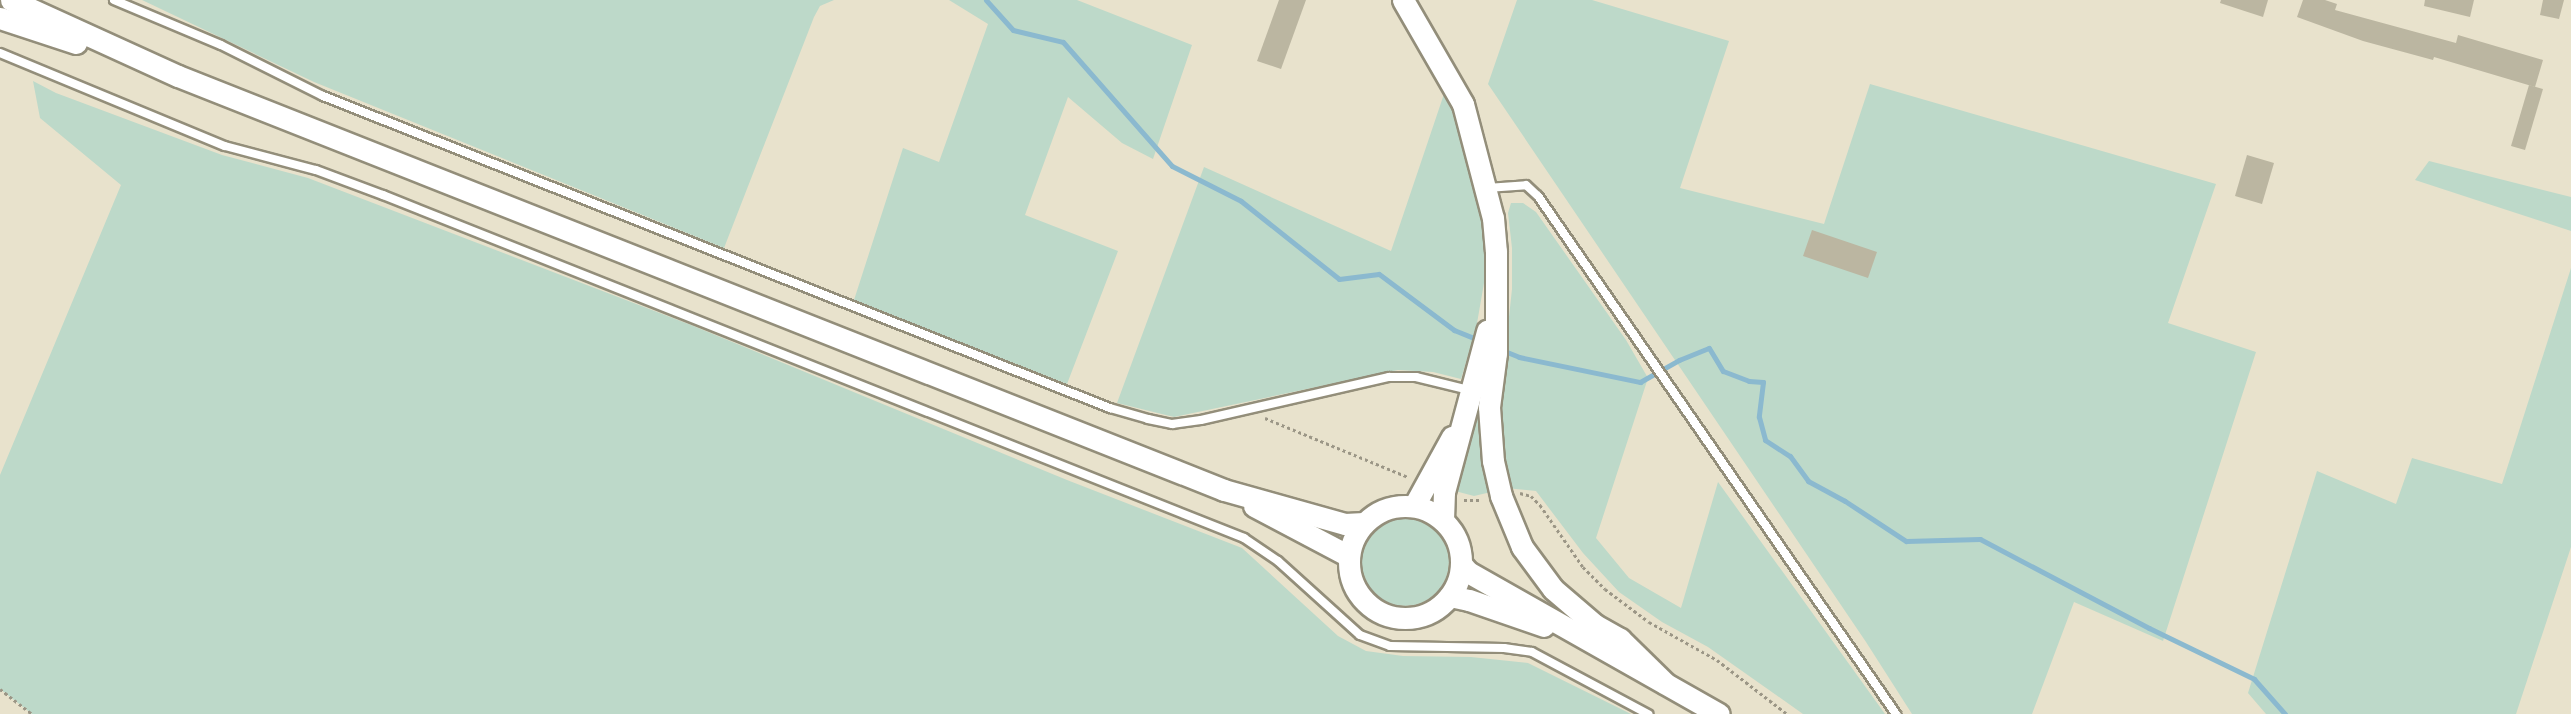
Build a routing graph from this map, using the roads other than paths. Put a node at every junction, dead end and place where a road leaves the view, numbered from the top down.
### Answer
1 (11, 0) edge
2 (114, 0) edge
3 (1403, 0) edge
4 (0, 18) edge
5 (0, 53) edge
6 (178, 76) junction
7 (1486, 188) junction
8 (1490, 345) junction
9 (1471, 391) junction
10 (1462, 421) junction
11 (1224, 490) junction
12 (1414, 506) junction
13 (1443, 520) junction
14 (1364, 523) junction
15 (1349, 556) junction
16 (1462, 565) junction
17 (1450, 596) junction
18 (1588, 641) junction
19 (1665, 682) junction
20 (1648, 714) edge
21 (1719, 714) edge
22 (1896, 714) edge

1 - 6 main road
2 - 9 lane
3 - 7 main road
4 - 6 main road
5 - 20 lane
6 - 11 main road
7 - 8 main road
7 - 22 lane
8 - 9 main road
8 - 19 main road
9 - 10 main road
10 - 12 main road
10 - 13 main road
11 - 14 main road
11 - 15 main road
12 - 13 main road
12 - 14 main road
13 - 16 main road
14 - 15 main road
15 - 17 main road
16 - 17 main road
16 - 18 main road
17 - 18 main road
18 - 19 main road
19 - 21 main road

